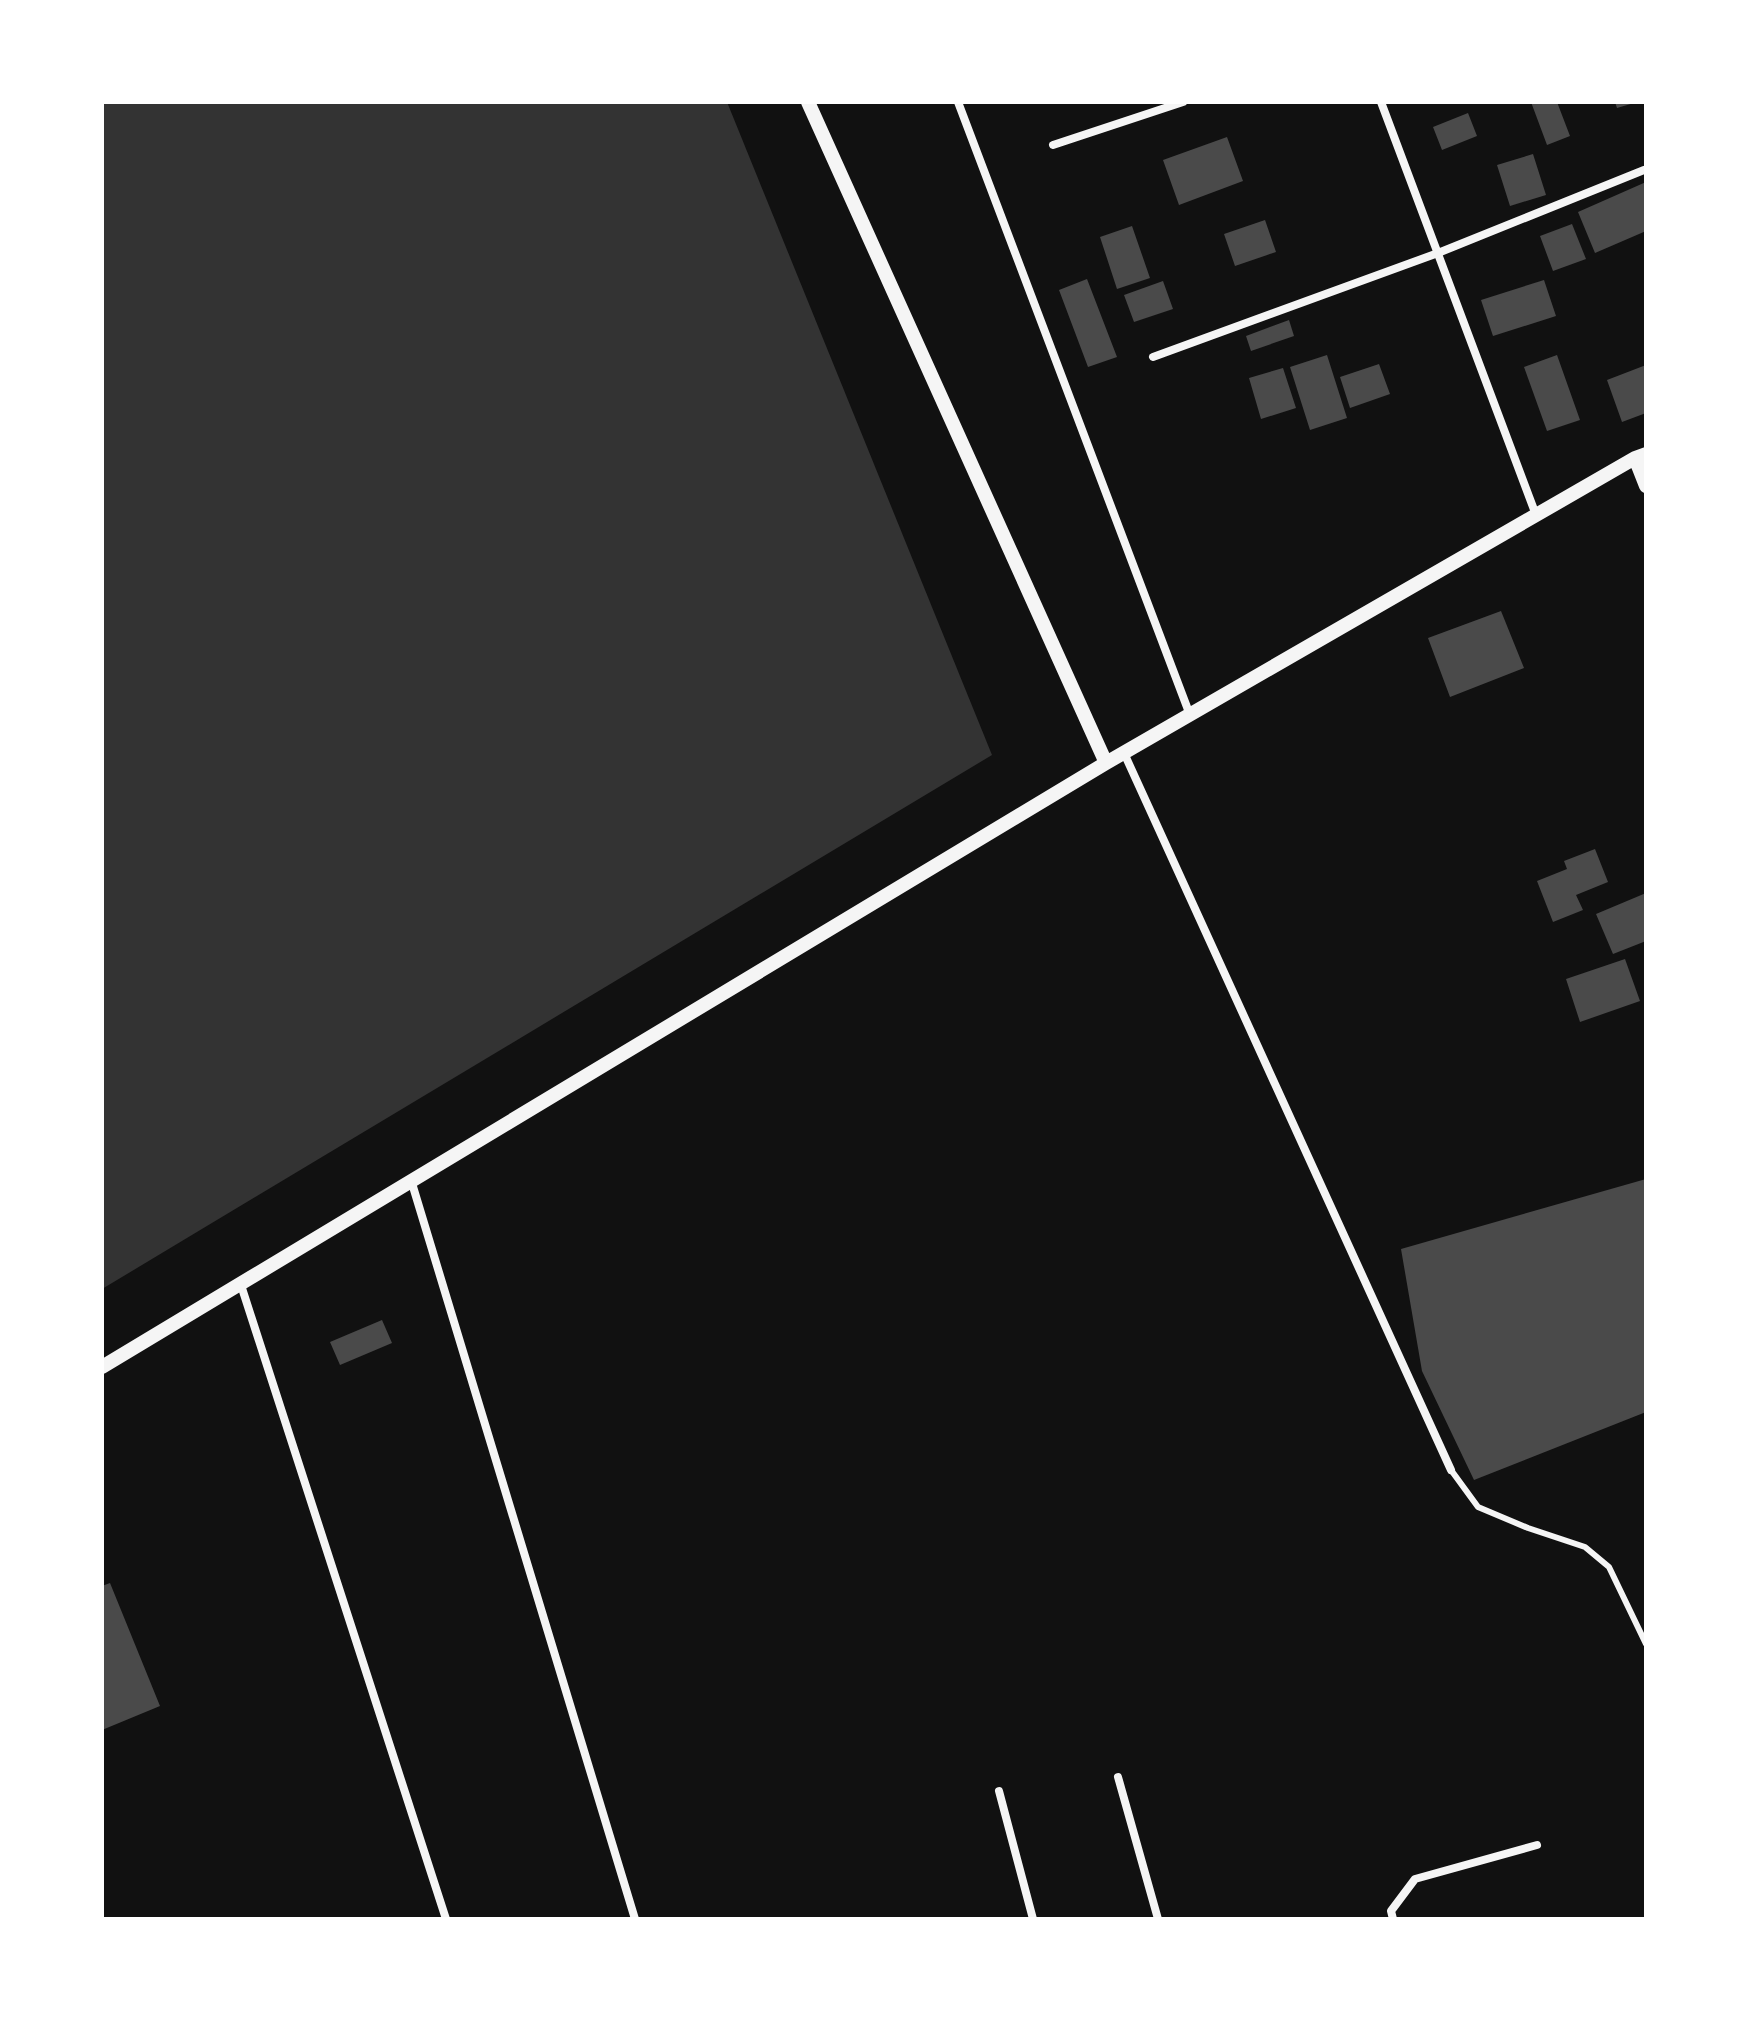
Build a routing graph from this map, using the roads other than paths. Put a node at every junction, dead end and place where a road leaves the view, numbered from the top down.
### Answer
1 (808, 102) edge
2 (958, 102) edge
3 (1183, 102) edge
4 (1381, 102) edge
5 (1053, 145) dead end
6 (1644, 170) dead end
7 (1438, 253) junction
8 (1153, 357) dead end
9 (1640, 456) edge
10 (1646, 486) edge
11 (1536, 515) junction
12 (1190, 715) junction
13 (1124, 753) junction
14 (1106, 763) junction
15 (411, 1179) junction
16 (240, 1282) junction
17 (102, 1367) edge
18 (1451, 1470) joint
19 (1646, 1644) edge
20 (1118, 1777) dead end
21 (999, 1791) dead end
22 (1537, 1845) dead end
23 (446, 1919) edge
24 (635, 1919) edge
25 (1033, 1919) edge
26 (1158, 1919) edge
27 (1393, 1919) edge

1 - 14 street
2 - 12 street
3 - 5 street
4 - 7 street
6 - 7 street
7 - 8 street
7 - 11 street
9 - 10 street
9 - 11 street
11 - 12 street
12 - 13 street
13 - 14 street
13 - 18 street
14 - 15 street
15 - 16 street
15 - 24 street
16 - 17 street
16 - 23 street
18 - 19 lane
20 - 26 street
21 - 25 street
22 - 27 street

